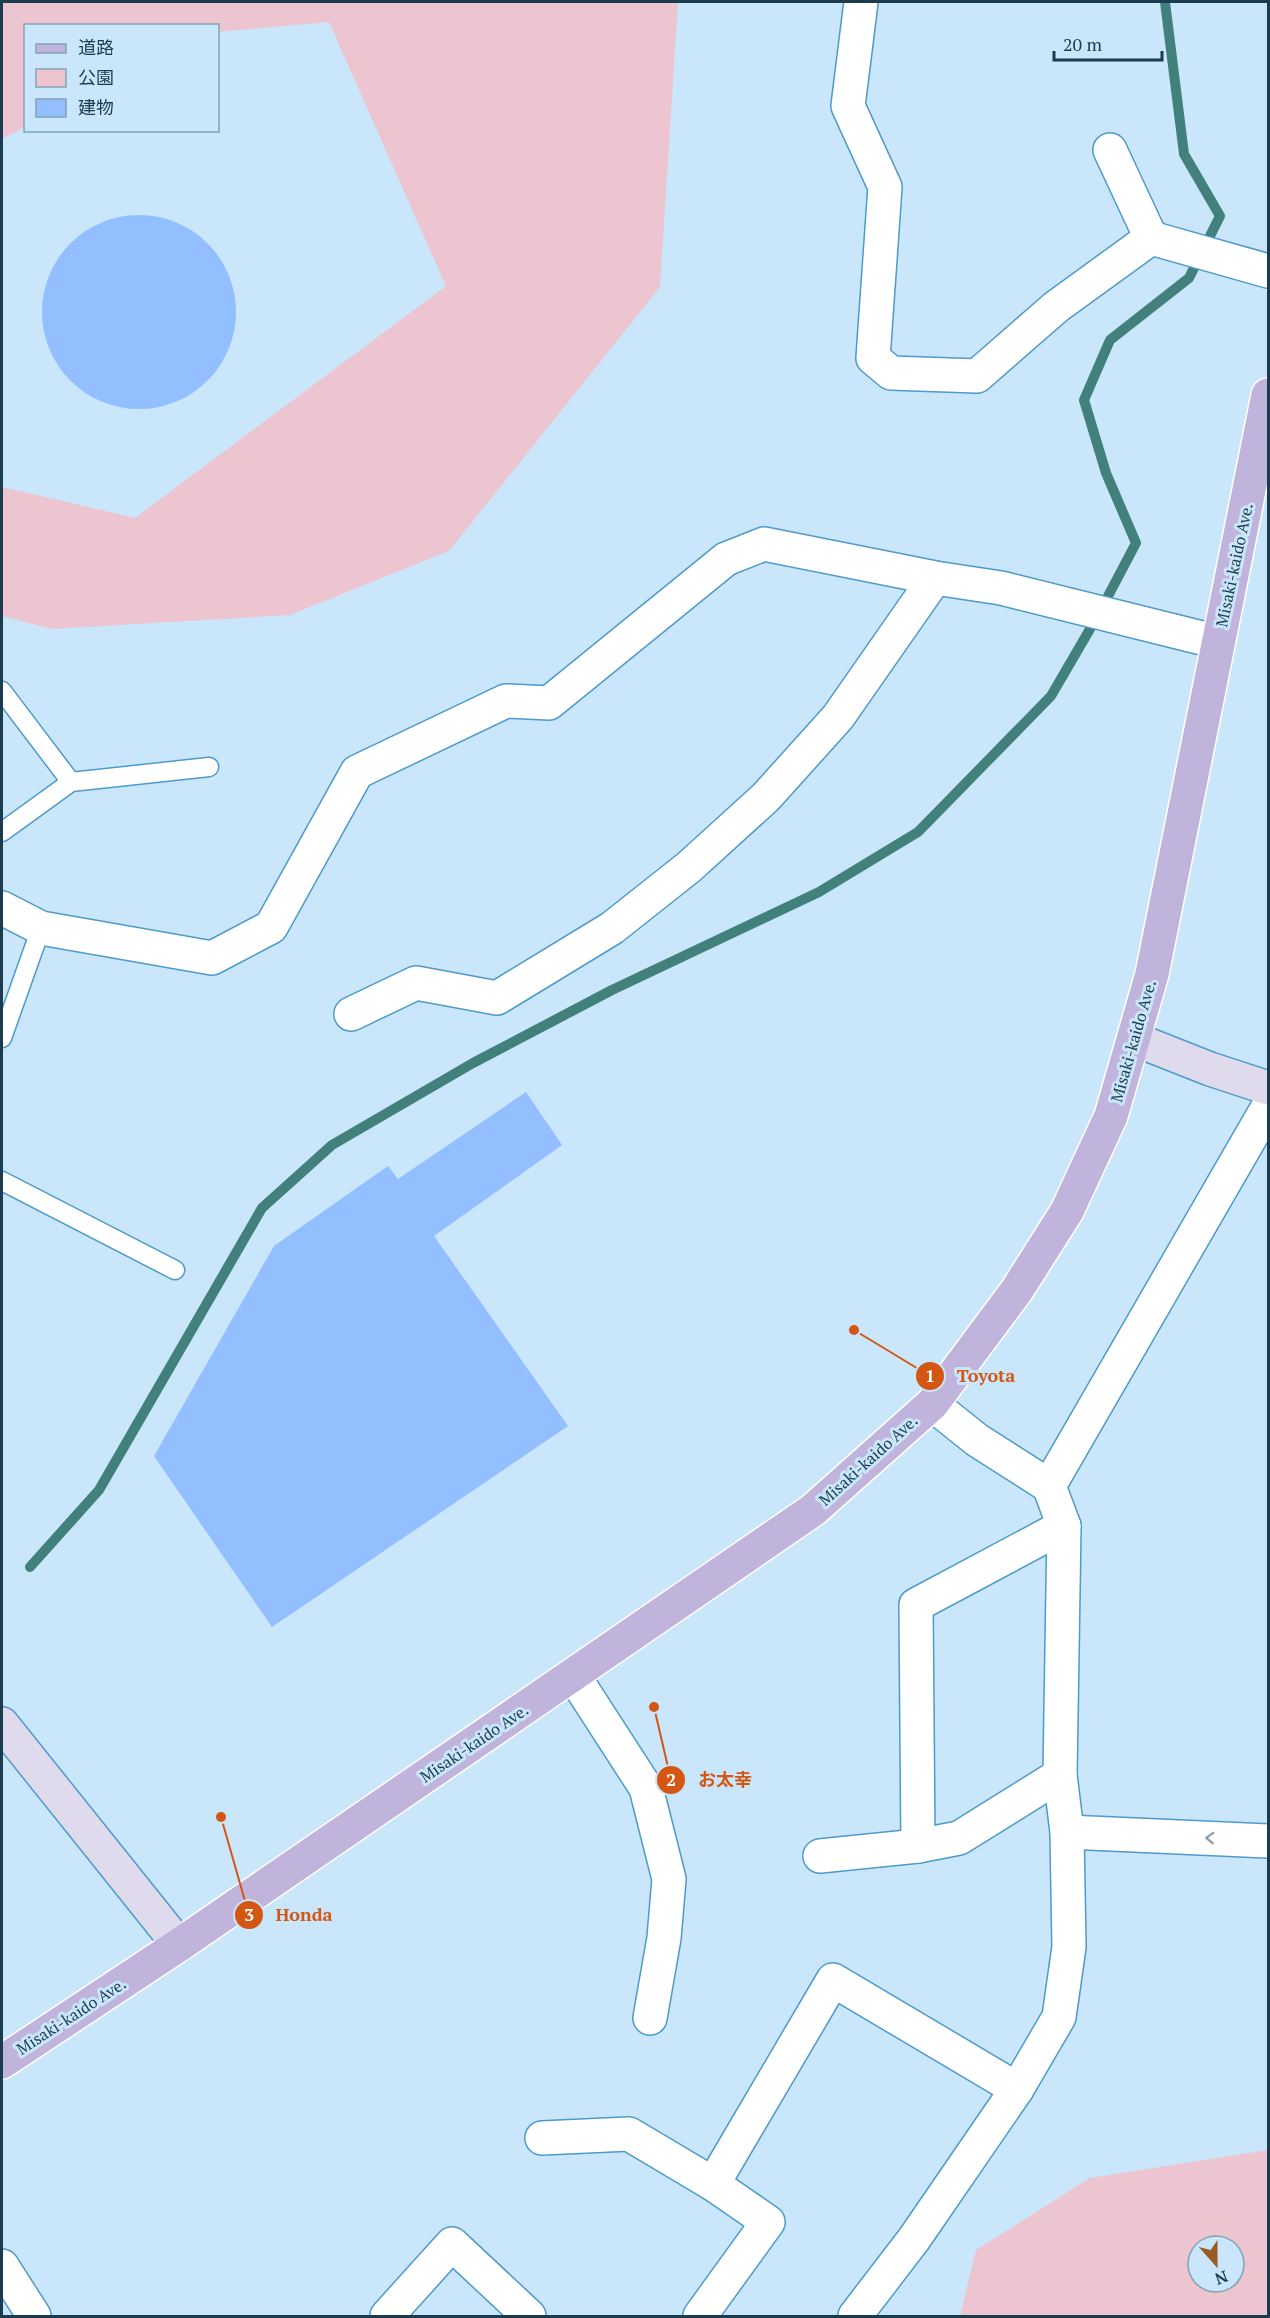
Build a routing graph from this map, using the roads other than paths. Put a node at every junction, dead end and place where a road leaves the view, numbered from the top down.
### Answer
1 (861, 2) edge
2 (1110, 150) dead end
3 (1151, 238) junction
4 (1269, 271) edge
5 (1269, 395) edge
6 (935, 578) junction
7 (1218, 642) junction
8 (2, 691) edge
9 (209, 767) dead end
10 (71, 782) junction
11 (2, 832) edge
12 (2, 908) edge
13 (41, 928) junction
14 (351, 1014) dead end
15 (2, 1038) edge
16 (1134, 1040) junction
17 (1269, 1088) edge
18 (1269, 1107) edge
19 (2, 1181) edge
20 (175, 1270) dead end
21 (932, 1404) junction
22 (1049, 1486) junction
23 (1064, 1526) junction
24 (573, 1675) junction
25 (2, 1724) edge
26 (1060, 1775) junction
27 (1066, 1832) junction
28 (1269, 1840) edge
29 (918, 1846) junction
30 (820, 1856) dead end
31 (180, 1945) junction
32 (650, 2018) dead end
33 (2, 2062) edge
34 (1017, 2089) junction
35 (542, 2138) dead end
36 (713, 2184) junction
37 (2, 2266) edge
38 (34, 2316) edge
39 (387, 2316) edge
40 (529, 2316) edge
41 (700, 2316) edge
42 (855, 2316) edge

1 - 3 street
2 - 3 street
3 - 4 street
5 - 7 main road, Misaki-kaido Ave.
6 - 7 street
6 - 13 street
6 - 14 street
7 - 16 main road, Misaki-kaido Ave.
8 - 10 lane
9 - 10 lane
10 - 11 lane
12 - 13 street
13 - 15 lane
16 - 17 street
16 - 21 main road, Misaki-kaido Ave.
18 - 22 street
19 - 20 lane
21 - 22 street
21 - 24 main road, Misaki-kaido Ave.
22 - 23 street
23 - 26 street
23 - 29 street
24 - 31 main road, Misaki-kaido Ave.
24 - 32 street
25 - 31 street
26 - 27 street
26 - 29 street
28 -> 27 street
27 - 34 street
29 - 30 street
31 - 33 main road, Misaki-kaido Ave.
34 - 36 street
34 - 42 street
35 - 36 street
36 - 41 street
37 - 38 street
39 - 40 street

